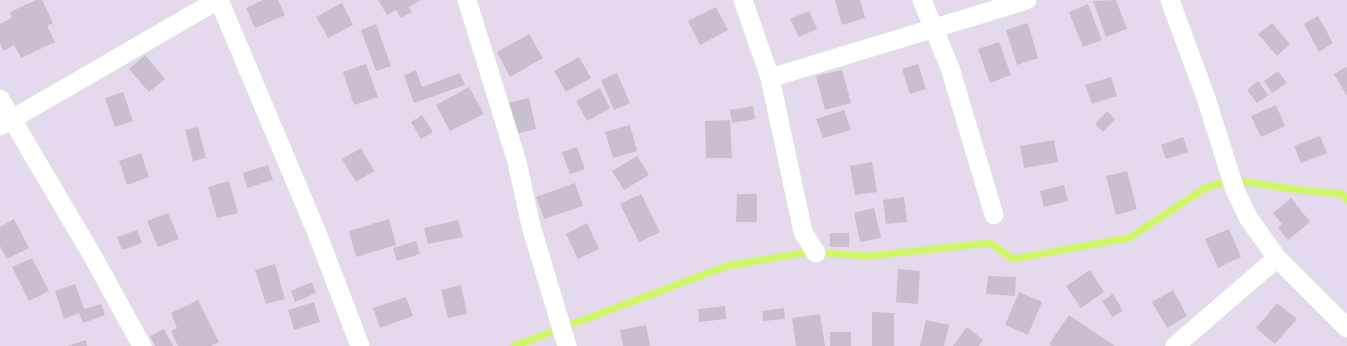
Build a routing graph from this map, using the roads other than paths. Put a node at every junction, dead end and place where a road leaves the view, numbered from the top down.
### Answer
1 (219, 0) edge
2 (467, 0) edge
3 (743, 0) edge
4 (922, 0) edge
5 (1027, 0) edge
6 (1170, 0) edge
7 (934, 29) junction
8 (770, 78) junction
9 (0, 99) edge
10 (6, 122) edge
11 (994, 216) dead end
12 (816, 253) dead end
13 (1277, 258) junction
14 (1347, 328) edge
15 (564, 335) edge
16 (142, 346) edge
17 (360, 346) edge
18 (1175, 346) edge

1 - 10 street
1 - 17 street
2 - 15 street
3 - 8 street
4 - 7 street
5 - 7 street
6 - 13 street
7 - 8 street
7 - 11 street
8 - 12 street
9 - 10 street
10 - 16 street
13 - 14 street
13 - 18 street

